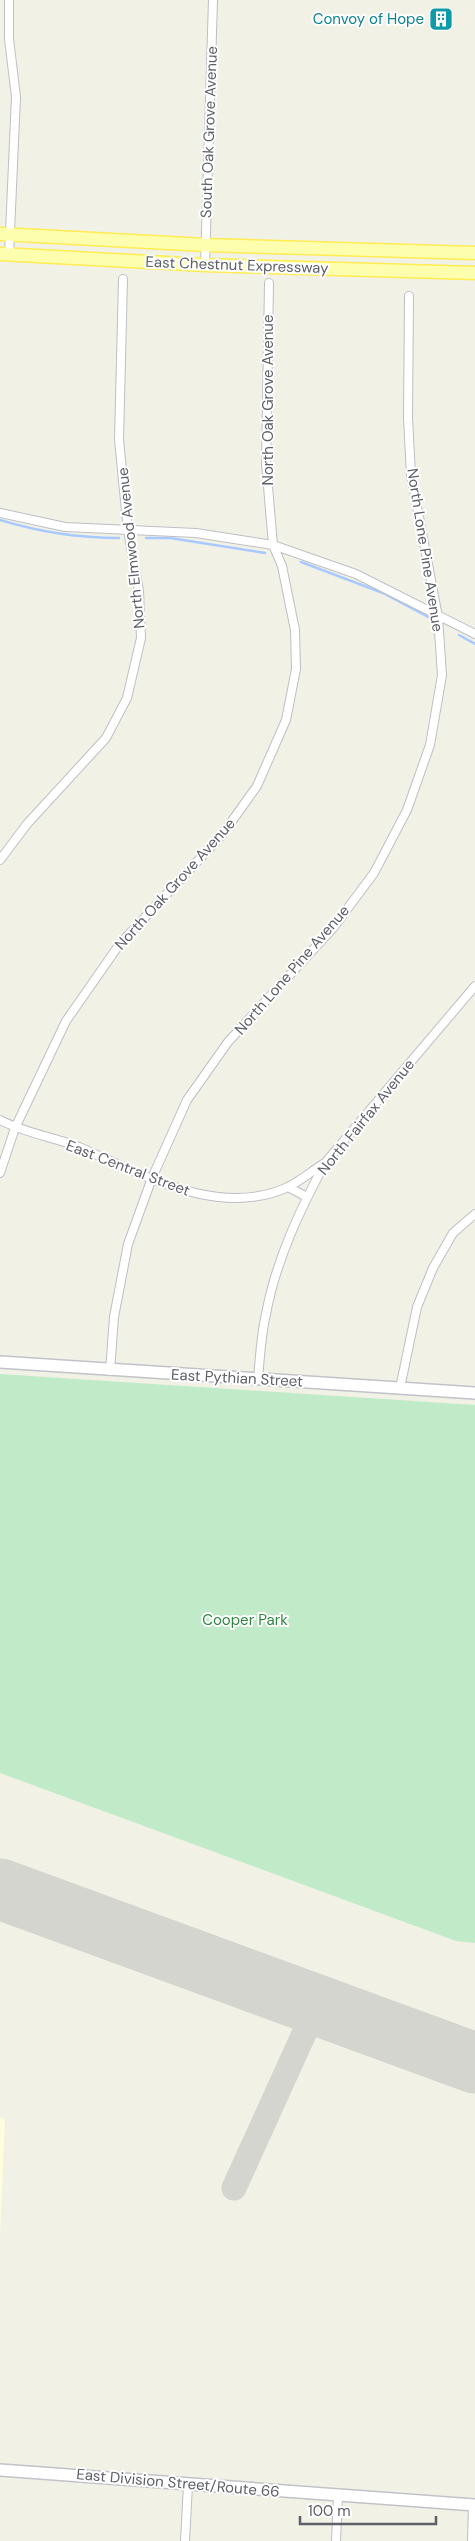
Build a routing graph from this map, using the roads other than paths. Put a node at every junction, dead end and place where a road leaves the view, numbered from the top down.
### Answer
1 (9, 0) edge
2 (213, 0) edge
3 (5, 234) edge
4 (206, 245) junction
5 (475, 253) edge
6 (4, 254) edge
7 (205, 265) junction
8 (475, 273) edge
9 (123, 279) dead end
10 (269, 284) dead end
11 (409, 296) dead end
12 (0, 514) edge
13 (128, 531) junction
14 (273, 545) junction
15 (438, 617) junction
16 (475, 634) edge
17 (0, 860) edge
18 (475, 986) edge
19 (0, 1120) edge
20 (15, 1128) junction
21 (325, 1163) junction
22 (0, 1173) edge
23 (152, 1178) junction
24 (288, 1187) junction
25 (307, 1197) junction
26 (475, 1214) edge
27 (0, 1362) edge
28 (110, 1370) junction
29 (258, 1379) junction
30 (400, 1388) junction
31 (475, 1394) edge
32 (0, 2470) edge
33 (188, 2484) junction
34 (338, 2496) junction
35 (474, 2505) edge
36 (185, 2541) edge
37 (336, 2541) edge
38 (472, 2541) edge

1 - 3 street
2 - 4 street, South Oak Grove Avenue
3 - 4 main road, East Chestnut Expressway
3 - 6 street
4 - 5 main road, East Chestnut Expressway
4 - 7 street, South Oak Grove Avenue
6 - 7 main road, East Chestnut Expressway
7 - 8 main road, East Chestnut Expressway
9 - 13 street, North Elmwood Avenue
10 - 14 street, North Oak Grove Avenue
11 - 15 street, North Lone Pine Avenue
12 - 13 street
13 - 14 street
13 - 17 street, North Elmwood Avenue
14 - 15 street
14 - 20 street, North Oak Grove Avenue
15 - 16 street
15 - 23 street, North Lone Pine Avenue
18 - 21 street, North Fairfax Avenue
19 - 20 street, East Central Street
20 - 22 street, North Oak Grove Avenue
20 - 23 street, East Central Street
21 - 24 street, East Central Street
21 - 25 street, North Fairfax Avenue
23 - 24 street, East Central Street
23 - 28 street, North Lone Pine Avenue
24 - 25 street
25 - 29 street, North Fairfax Avenue
26 - 30 street
27 - 28 street, East Pythian Street
28 - 29 street, East Pythian Street
29 - 30 street, East Pythian Street
30 - 31 street, East Pythian Street
32 - 33 street, East Division Street/Route 66
33 - 34 street, East Division Street/Route 66
33 - 36 street
34 - 35 street, East Division Street/Route 66
34 - 37 street
35 - 38 street

